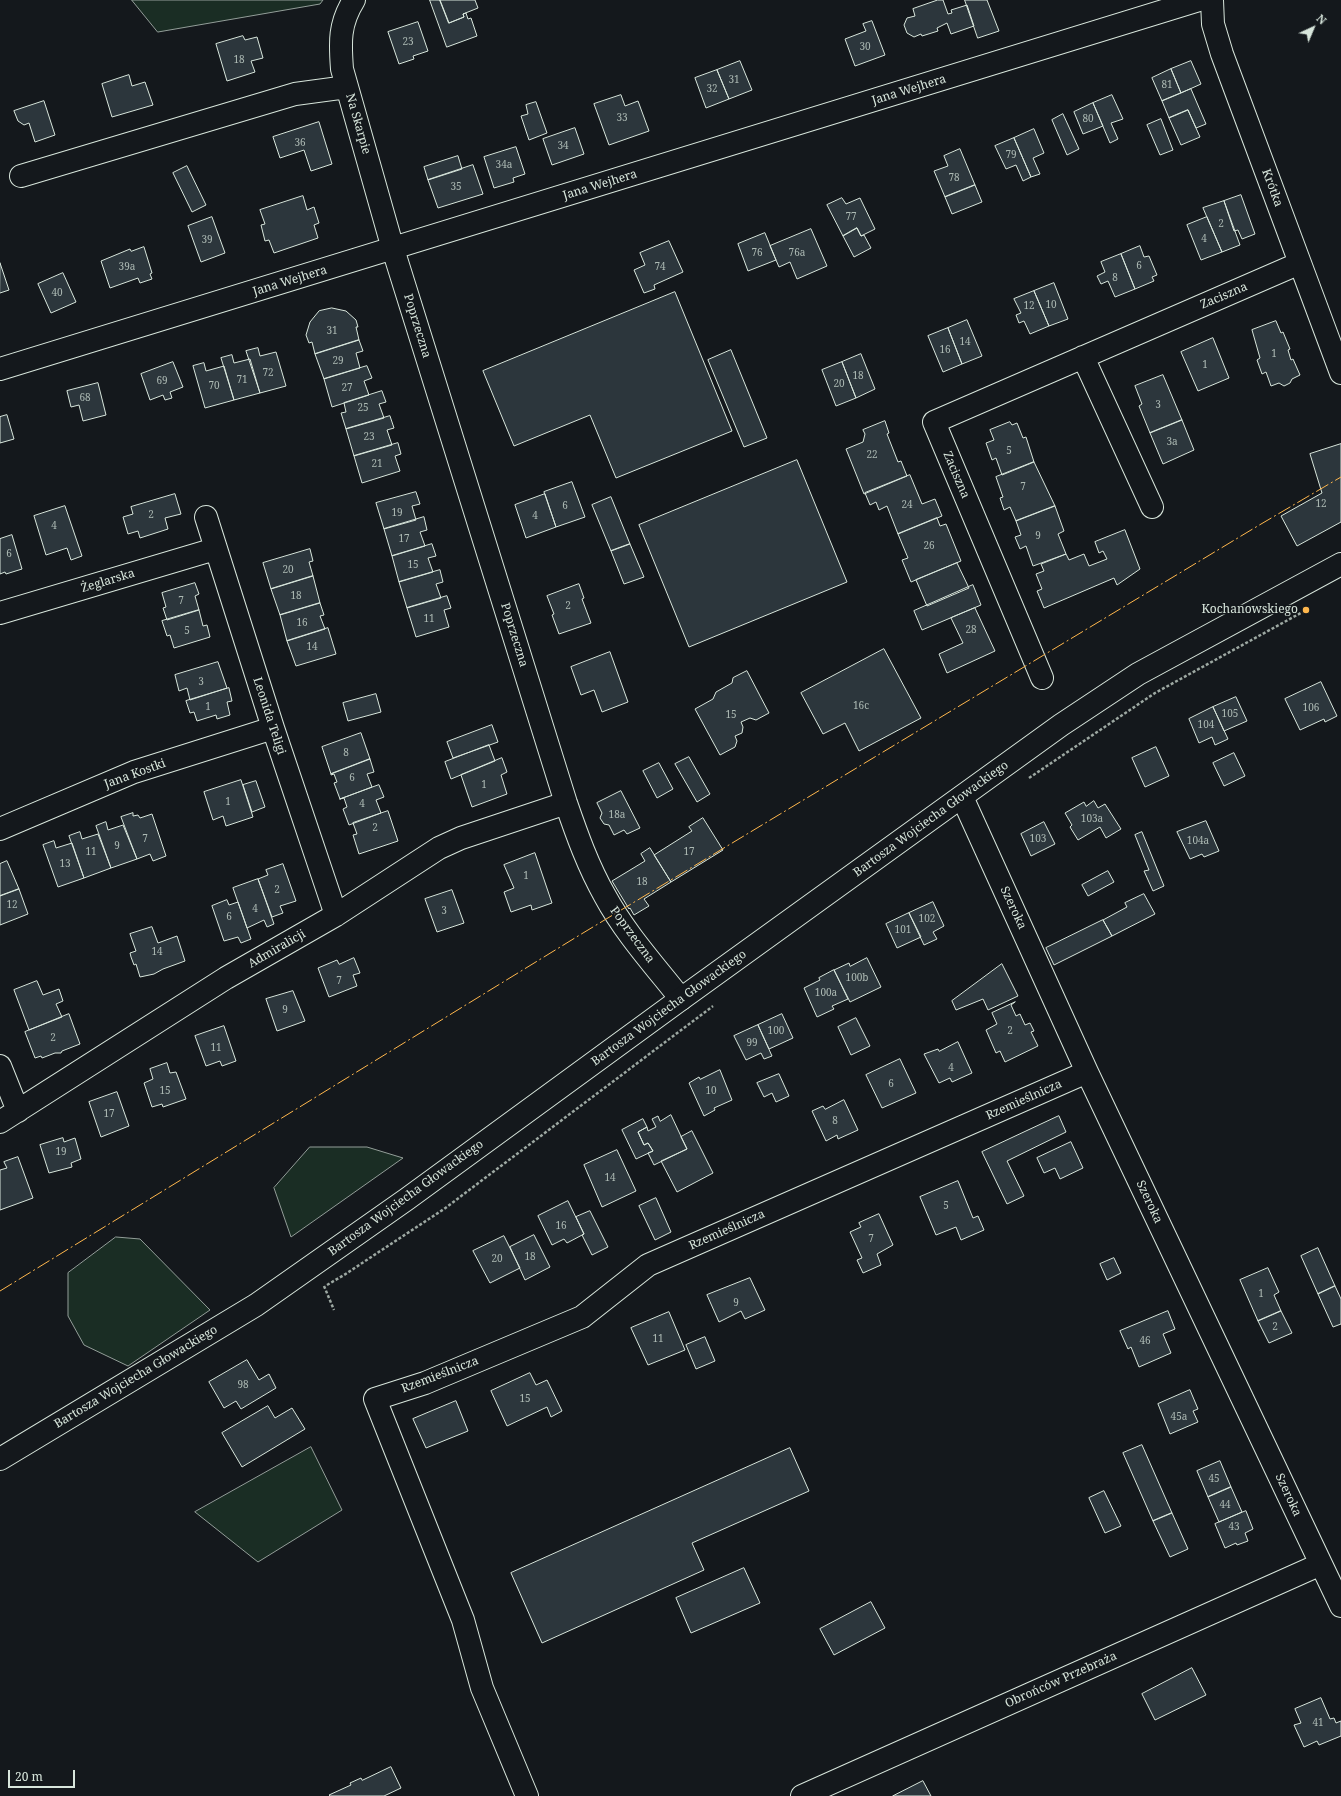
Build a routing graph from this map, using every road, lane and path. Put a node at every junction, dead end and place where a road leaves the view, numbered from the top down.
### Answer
1 (354, 0) edge
2 (1199, 0) edge
3 (1212, 0) edge
4 (347, 87) junction
5 (21, 176) dead end
6 (393, 249) junction
7 (1300, 263) junction
8 (1083, 357) junction
9 (0, 369) edge
10 (1341, 373) edge
11 (1152, 507) dead end
12 (206, 517) dead end
13 (215, 549) junction
14 (1341, 564) edge
15 (0, 613) edge
16 (1042, 678) dead end
17 (273, 728) junction
18 (962, 797) junction
19 (566, 803) junction
20 (0, 829) edge
21 (336, 915) junction
22 (681, 999) junction
23 (0, 1066) edge
24 (1087, 1072) junction
25 (9, 1116) edge
26 (324, 1286) dead end
27 (334, 1310) dead end
28 (1, 1456) edge
29 (1321, 1564) junction
30 (1341, 1606) edge
31 (527, 1796) edge
32 (802, 1796) edge

1 - 4 street, Na Skarpie
2 - 6 street, Jana Wejhera
3 - 7 street, Krótka
4 - 5 street
4 - 6 street, Na Skarpie
6 - 9 street, Jana Wejhera
6 - 19 street, Poprzeczna
7 - 8 street, Zaciszna
7 - 10 street, Krótka
8 - 11 street
8 - 16 street, Zaciszna
12 - 13 street, Leonida Teligi
13 - 15 street, Żeglarska
13 - 17 street, Leonida Teligi
14 - 18 street, Bartosza Wojciecha Głowackiego
17 - 20 street, Jana Kostki
17 - 21 street, Leonida Teligi
18 - 22 street, Bartosza Wojciecha Głowackiego
18 - 24 street, Szeroka
19 - 21 street, Admiralicji
19 - 22 street, Poprzeczna
21 - 25 street, Admiralicji
22 - 28 street, Bartosza Wojciecha Głowackiego
23 - 25 street
24 - 29 street, Szeroka
24 - 31 street, Rzemieślnicza
26 - 27 path
29 - 30 street, Szeroka
29 - 32 street, Obrońców Przebraża

